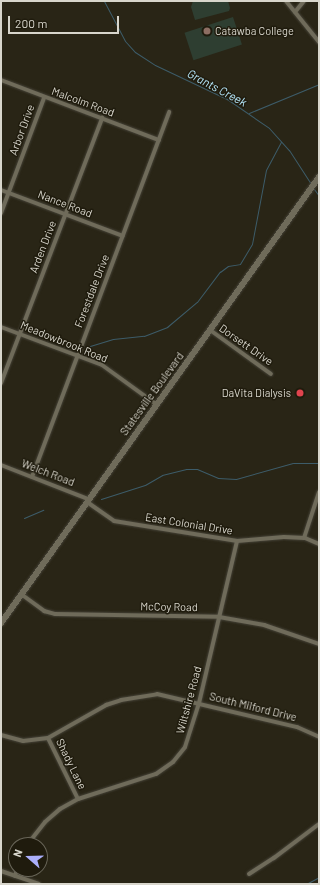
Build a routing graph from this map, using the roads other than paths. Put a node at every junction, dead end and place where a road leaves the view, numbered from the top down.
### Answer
1 (286, 1) edge
2 (304, 1) edge
3 (295, 12) junction
4 (319, 42) edge
5 (1, 80) edge
6 (44, 98) junction
7 (169, 112) dead end
8 (102, 118) junction
9 (159, 140) junction
10 (318, 179) edge
11 (1, 190) edge
12 (9, 193) junction
13 (1, 213) edge
14 (66, 214) junction
15 (123, 236) junction
16 (1, 327) edge
17 (210, 330) junction
18 (20, 334) junction
19 (77, 356) junction
20 (271, 374) dead end
21 (1, 383) edge
22 (157, 405) junction
23 (1, 465) edge
24 (32, 476) junction
25 (319, 492) edge
26 (87, 500) junction
27 (304, 538) junction
28 (237, 541) junction
29 (319, 544) edge
30 (21, 594) junction
31 (219, 617) junction
32 (1, 623) edge
33 (319, 644) edge
34 (198, 703) junction
35 (1, 735) edge
36 (319, 737) edge
37 (48, 738) junction
38 (78, 799) junction
39 (319, 824) edge
40 (34, 837) edge
41 (249, 874) dead end
42 (18, 877) edge
43 (39, 884) edge

1 - 3 street
2 - 3 street
3 - 4 street
5 - 6 street, Malcolm Road
6 - 8 street, Malcolm Road
6 - 12 street, Arbor Drive
7 - 9 street, Forestdale Drive
8 - 9 street, Malcolm Road
8 - 14 street, Arden Drive
9 - 15 street, Forestdale Drive
10 - 17 main road, Statesville Boulevard
11 - 12 street, Nance Road
12 - 13 street, Arbor Drive
12 - 14 street, Nance Road
14 - 15 street, Nance Road
14 - 18 street, Arden Drive
15 - 19 street, Forestdale Drive
16 - 18 street, Meadowbrook Road
17 - 20 street, Dorsett Drive
17 - 22 main road, Statesville Boulevard
18 - 19 street, Meadowbrook Road
18 - 21 street, Arden Drive
19 - 22 street, Meadowbrook Road
19 - 24 street, Forestdale Drive
22 - 26 main road, Statesville Boulevard
23 - 24 street, Welch Road
24 - 26 street, Welch Road
25 - 27 street
26 - 28 street, East Colonial Drive
26 - 30 main road, Statesville Boulevard
27 - 28 street, East Colonial Drive
27 - 29 street, East Colonial Drive
28 - 31 street, Wiltshire Road
30 - 31 street, McCoy Road
30 - 32 main road, Statesville Boulevard
31 - 33 street, McCoy Road
31 - 34 street, Wiltshire Road
34 - 36 street, South Milford Drive
34 - 37 street, South Milford Drive
34 - 38 street, Wiltshire Road
35 - 37 street, South Milford Drive
37 - 38 street, Shady Lane
38 - 40 street, Wiltshire Road
39 - 41 street
42 - 43 street

